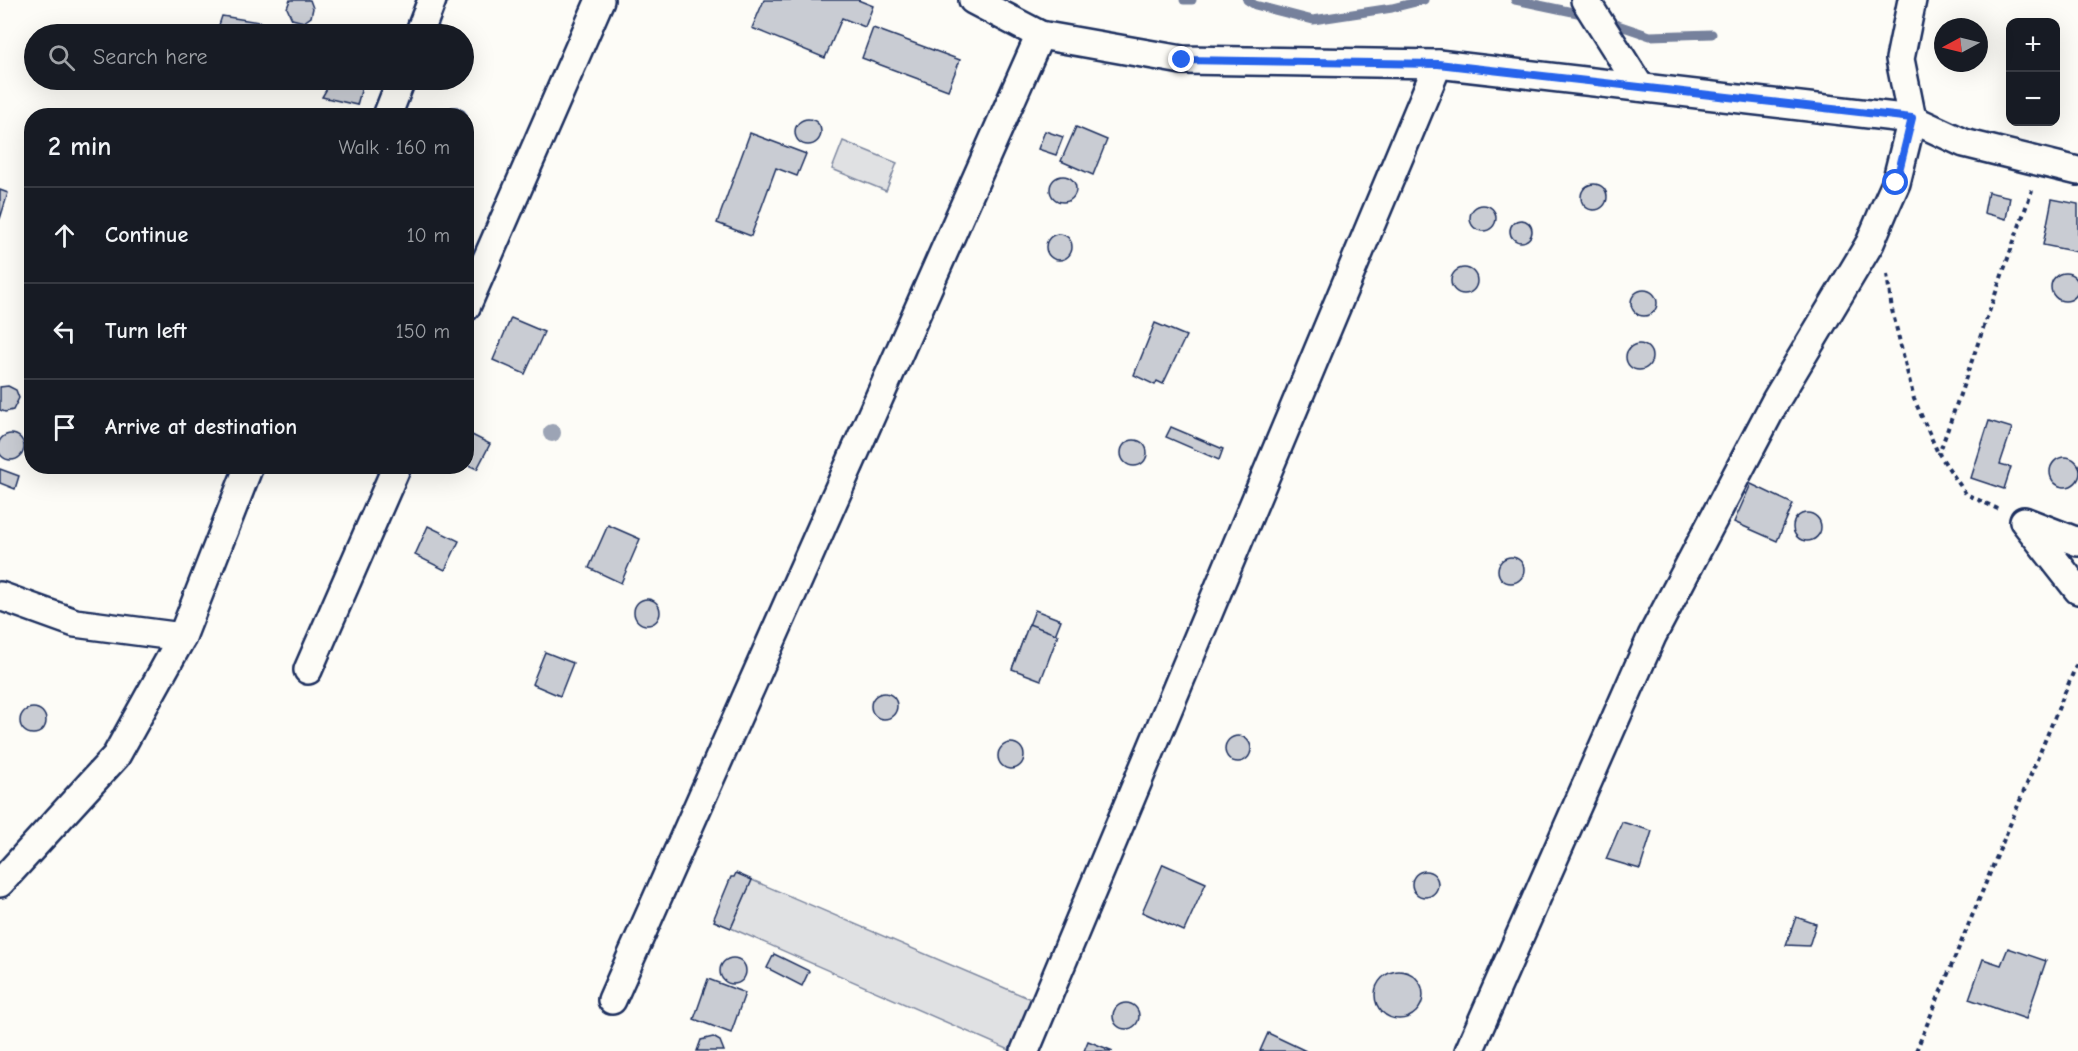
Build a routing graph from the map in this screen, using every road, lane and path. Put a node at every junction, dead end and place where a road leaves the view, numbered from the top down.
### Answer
1 (432, 0) edge
2 (600, 0) edge
3 (973, 0) edge
4 (1585, 0) edge
5 (1912, 0) edge
6 (423, 24) edge
7 (1040, 35) junction
8 (1438, 64) junction
9 (1640, 87) junction
10 (397, 90) edge
11 (390, 108) edge
12 (1912, 118) junction
13 (2042, 162) junction
14 (2078, 171) edge
15 (1886, 268) dead end
16 (474, 289) edge
17 (1939, 454) junction
18 (246, 474) edge
19 (394, 474) edge
20 (2024, 521) junction
21 (2078, 542) edge
22 (2078, 590) edge
23 (0, 596) edge
24 (182, 637) junction
25 (2078, 661) edge
26 (308, 670) dead end
27 (0, 883) edge
28 (612, 1000) dead end
29 (1025, 1051) edge
30 (1469, 1051) edge
31 (1916, 1051) edge

1 - 6 street
2 - 16 street
3 - 7 street
4 - 9 street
5 - 12 street
7 - 8 street
7 - 28 street
8 - 9 street
8 - 29 street
9 - 12 street
10 - 11 street
12 - 13 street
12 - 30 street
13 - 14 street
13 - 17 path
15 - 17 path
17 - 20 path
18 - 24 street
19 - 26 street
20 - 21 street
20 - 22 street
23 - 24 street
24 - 27 street
25 - 31 path

